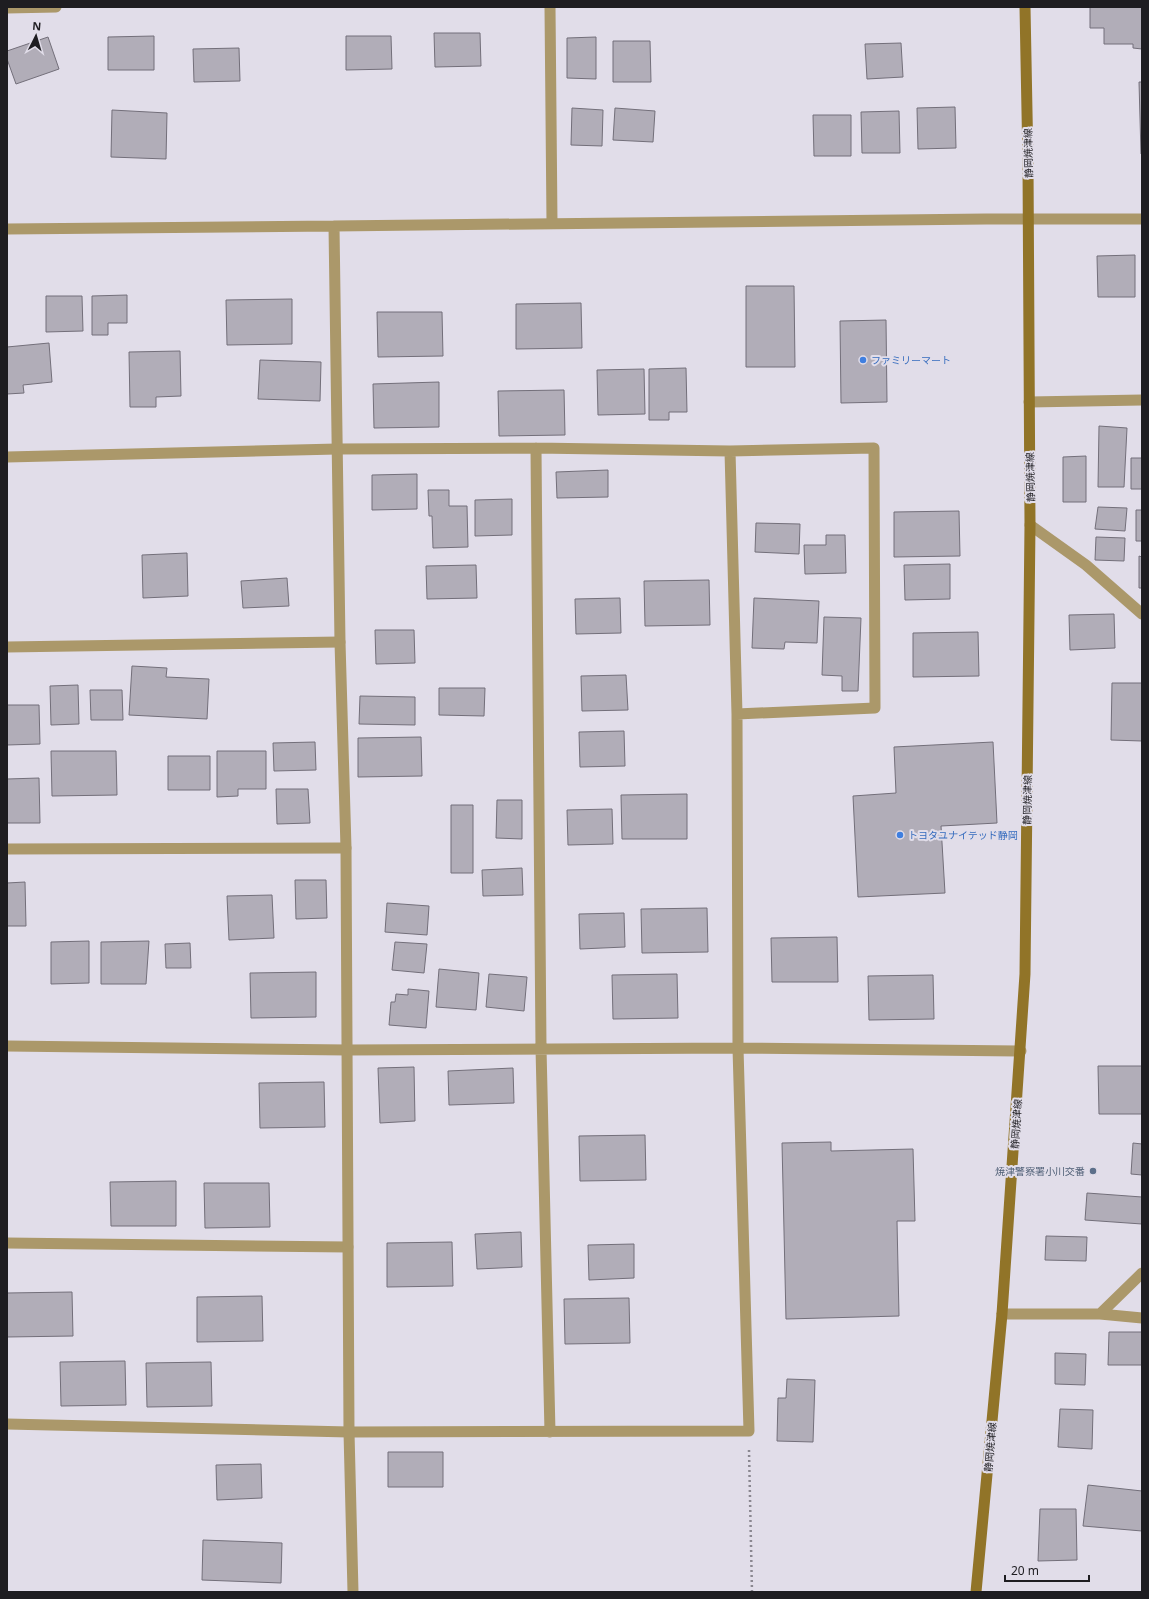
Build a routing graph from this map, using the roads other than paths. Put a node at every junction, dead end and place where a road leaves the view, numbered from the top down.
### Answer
1 (56, 7) edge
2 (550, 7) edge
3 (1025, 7) edge
4 (7, 8) edge
5 (1028, 219) junction
6 (1142, 219) edge
7 (552, 223) junction
8 (334, 226) junction
9 (7, 229) edge
10 (1142, 400) edge
11 (1029, 402) junction
12 (536, 448) junction
13 (338, 449) junction
14 (730, 451) junction
15 (7, 457) edge
16 (1030, 525) junction
17 (1142, 614) edge
18 (340, 642) junction
19 (7, 647) edge
20 (737, 714) junction
21 (346, 848) junction
22 (7, 849) edge
23 (7, 1046) edge
24 (541, 1048) junction
25 (738, 1048) junction
26 (348, 1050) junction
27 (1021, 1051) junction
28 (7, 1243) edge
29 (348, 1247) junction
30 (1142, 1273) edge
31 (1002, 1314) junction
32 (1100, 1314) junction
33 (1142, 1318) edge
34 (7, 1424) edge
35 (349, 1432) junction
36 (550, 1432) junction
37 (353, 1592) edge
38 (976, 1592) edge

1 - 4 street
2 - 7 street
3 - 5 main road, 静岡焼津線
5 - 6 street
5 - 7 street
5 - 11 main road, 静岡焼津線
7 - 8 street
8 - 9 street
8 - 13 street
10 - 11 street
11 - 16 main road, 静岡焼津線
12 - 13 street
12 - 14 street
12 - 24 street
13 - 15 street
13 - 18 street
14 - 20 street
14 - 20 street
16 - 17 street
16 - 27 main road, 静岡焼津線
18 - 19 street
18 - 21 street
20 - 25 street
21 - 22 street
21 - 26 street
23 - 26 street
24 - 25 street
24 - 26 street
24 - 36 street
25 - 27 street
25 - 36 street
26 - 29 street
27 - 31 main road, 静岡焼津線
28 - 29 street
29 - 35 street
30 - 32 street
31 - 32 street
31 - 38 main road, 静岡焼津線
32 - 33 street
34 - 35 street
35 - 36 street
35 - 37 street

